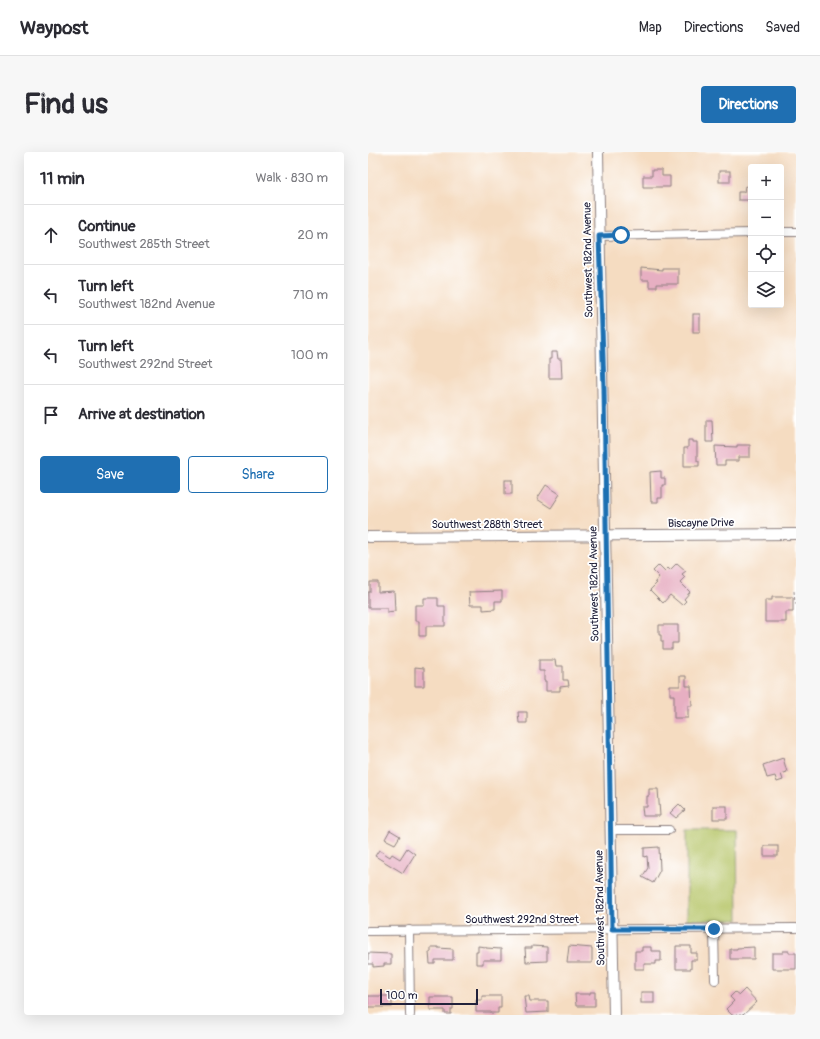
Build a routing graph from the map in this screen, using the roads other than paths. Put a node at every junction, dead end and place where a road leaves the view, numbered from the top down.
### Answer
1 (598, 152) edge
2 (748, 232) edge
3 (784, 232) edge
4 (796, 232) edge
5 (599, 236) junction
6 (796, 534) edge
7 (605, 535) junction
8 (368, 536) edge
9 (610, 830) junction
10 (669, 830) dead end
11 (796, 928) edge
12 (612, 929) junction
13 (714, 929) junction
14 (409, 930) junction
15 (368, 931) edge
16 (715, 980) dead end
17 (410, 1015) edge
18 (614, 1015) edge

1 - 5 street, Southwest 182nd Avenue
2 - 5 street
3 - 4 street
5 - 7 street, Southwest 182nd Avenue
6 - 7 street, Biscayne Drive
7 - 8 street, Southwest 288th Street
7 - 9 street, Southwest 182nd Avenue
9 - 10 street
9 - 12 street, Southwest 182nd Avenue
11 - 13 street, Southwest 292nd Street
12 - 13 street, Southwest 292nd Street
12 - 14 street, Southwest 292nd Street
12 - 18 street, Southwest 182nd Avenue
13 - 16 street
14 - 15 street, Southwest 292nd Street
14 - 17 street

